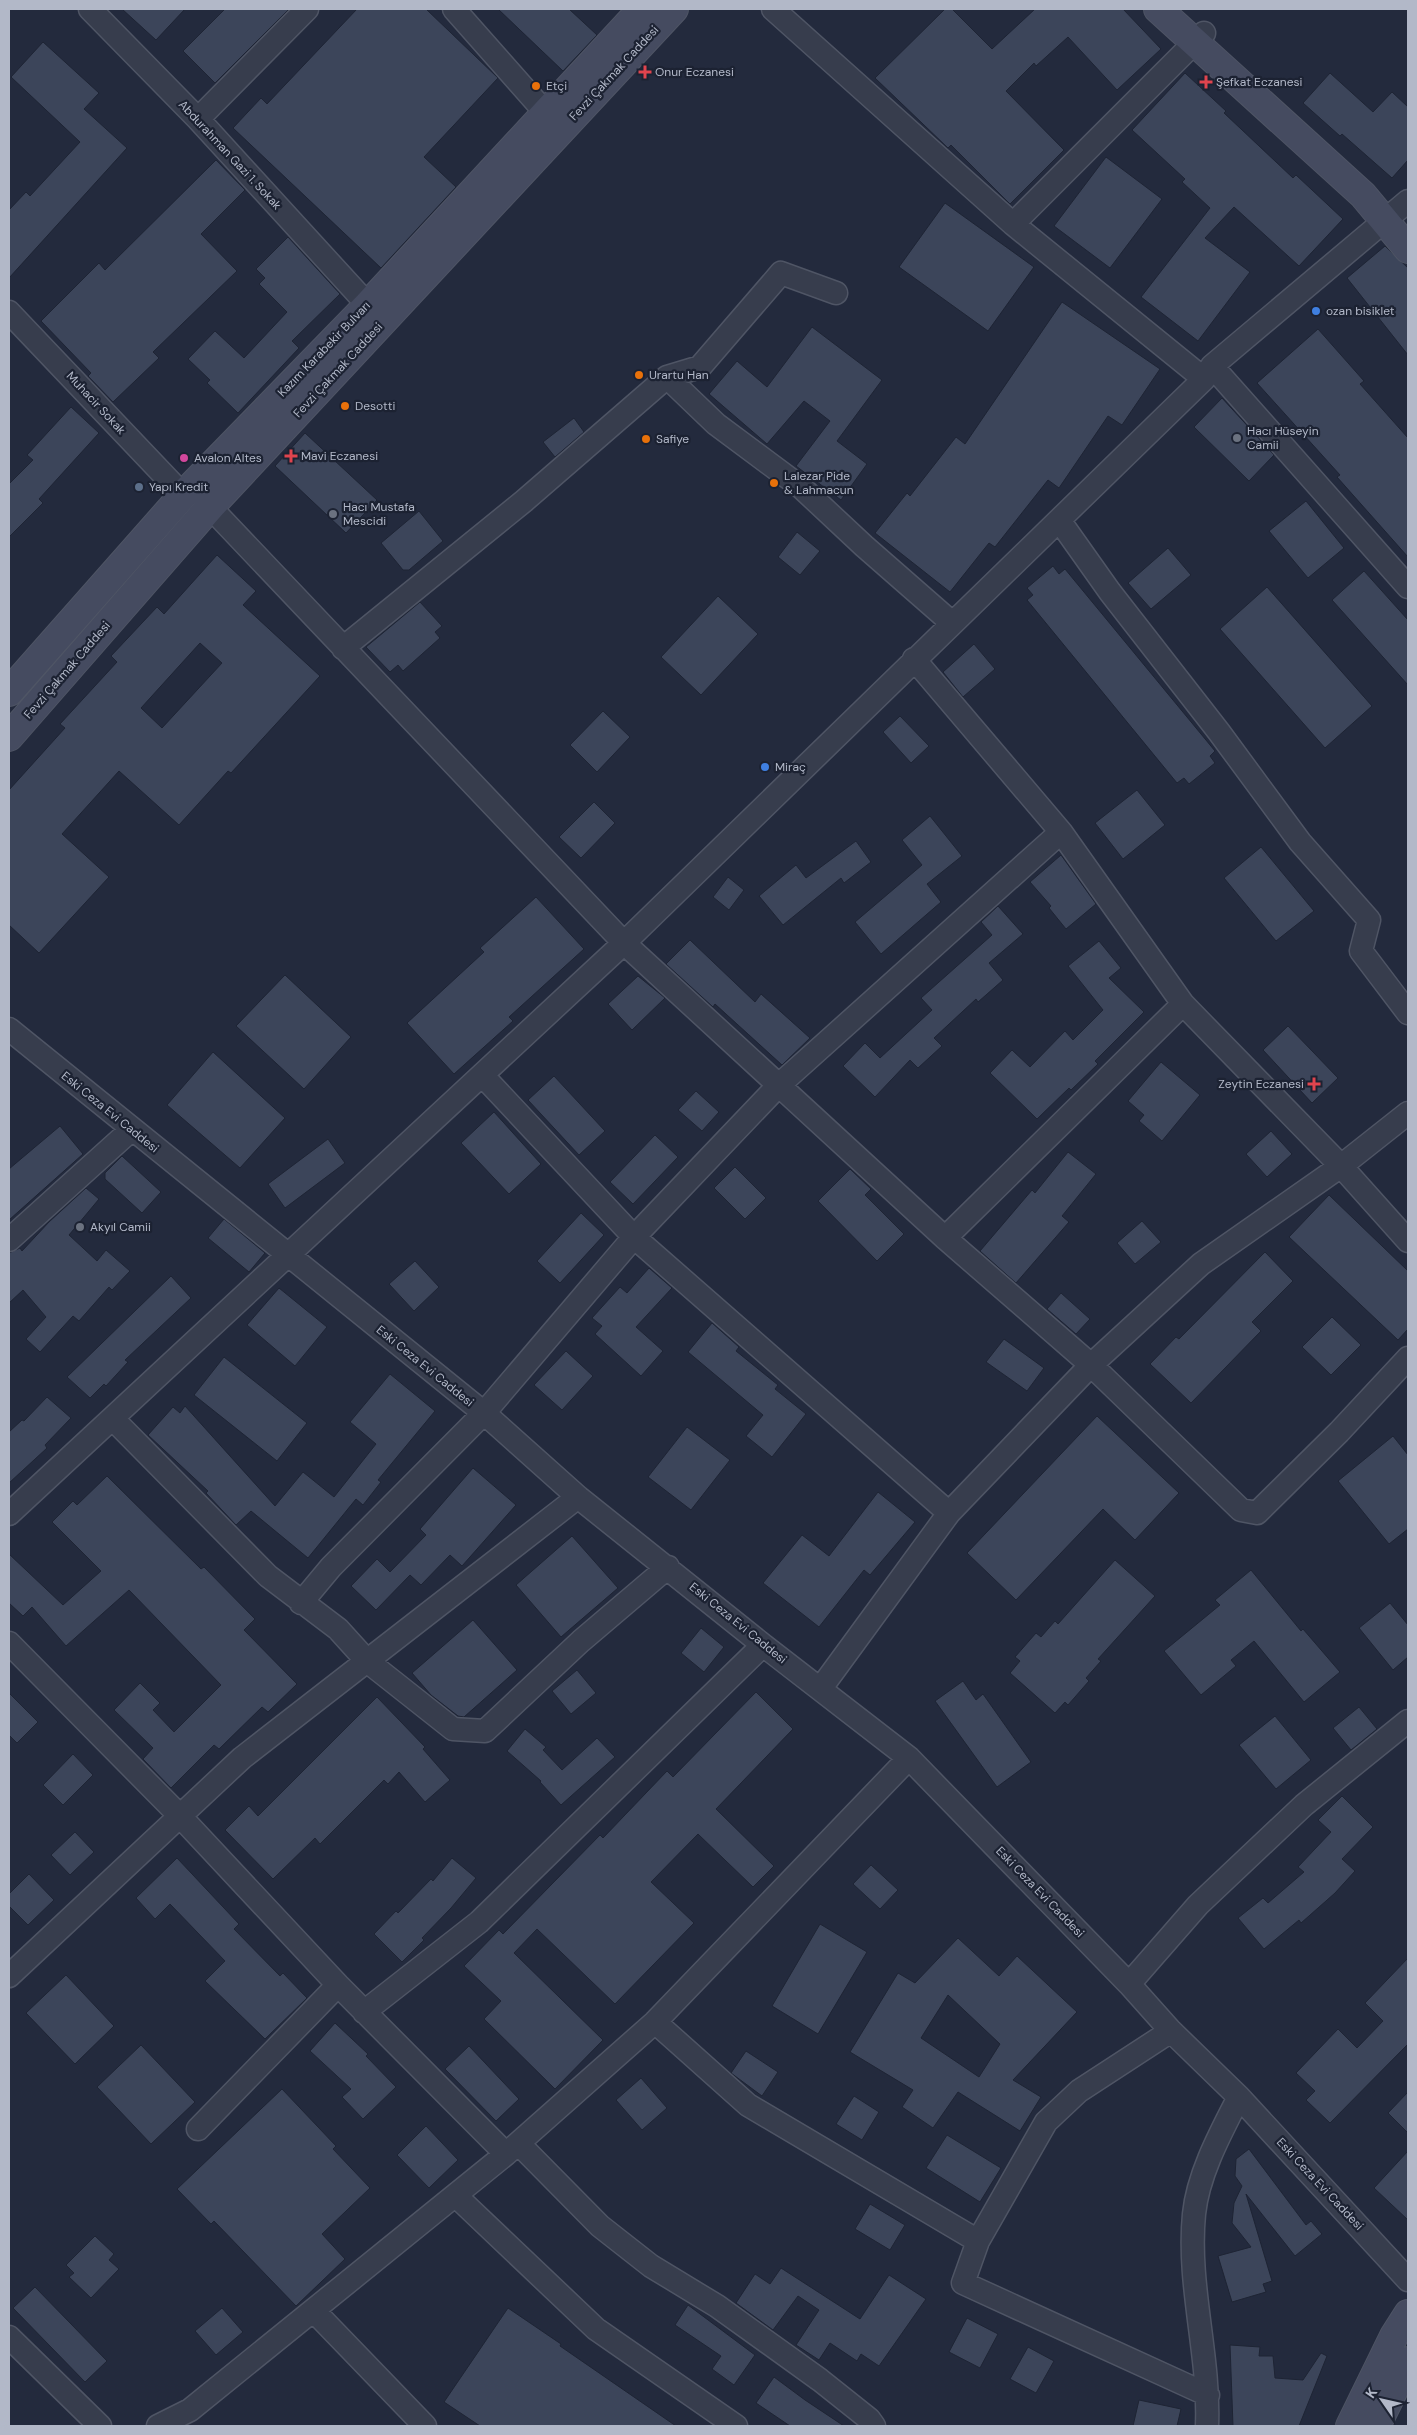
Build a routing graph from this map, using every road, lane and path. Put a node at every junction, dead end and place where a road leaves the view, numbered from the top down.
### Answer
1 (90, 9) edge
2 (307, 9) edge
3 (454, 9) edge
4 (642, 9) edge
5 (674, 9) edge
6 (773, 9) edge
7 (1158, 9) edge
8 (1178, 9) edge
9 (1200, 38) junction
10 (545, 112) junction
11 (198, 118) junction
12 (1400, 214) edge
13 (1013, 224) junction
14 (1408, 249) edge
15 (836, 293) dead end
16 (368, 305) junction
17 (9, 312) edge
18 (1208, 372) junction
19 (667, 377) junction
20 (183, 495) junction
21 (210, 507) junction
22 (1058, 520) junction
23 (1408, 587) edge
24 (952, 623) junction
25 (343, 648) junction
26 (914, 659) junction
27 (9, 692) edge
28 (9, 737) edge
29 (1061, 832) junction
30 (624, 943) junction
31 (1183, 1004) junction
32 (1408, 1013) edge
33 (14, 1042) edge
34 (483, 1076) junction
35 (779, 1085) junction
36 (1408, 1113) edge
37 (131, 1130) junction
38 (1341, 1166) junction
39 (634, 1237) junction
40 (944, 1238) junction
41 (9, 1240) edge
42 (1408, 1241) edge
43 (287, 1254) junction
44 (1408, 1358) edge
45 (1090, 1365) junction
46 (484, 1413) junction
47 (113, 1419) junction
48 (578, 1497) junction
49 (949, 1513) junction
50 (9, 1514) edge
51 (668, 1568) junction
52 (301, 1603) junction
53 (9, 1643) edge
54 (763, 1645) junction
55 (366, 1660) junction
56 (821, 1688) junction
57 (1408, 1721) edge
58 (910, 1758) junction
59 (179, 1815) junction
60 (9, 1976) edge
61 (1129, 1984) junction
62 (338, 1985) junction
63 (364, 2012) junction
64 (655, 2022) junction
65 (1171, 2031) junction
66 (1239, 2097) junction
67 (198, 2129) dead end
68 (513, 2149) junction
69 (456, 2196) junction
70 (978, 2241) junction
71 (1408, 2280) edge
72 (314, 2311) junction
73 (1408, 2314) edge
74 (9, 2337) edge
75 (1408, 2361) edge
76 (1208, 2395) junction
77 (100, 2426) edge
78 (158, 2426) edge
79 (425, 2426) edge
80 (736, 2426) edge
81 (874, 2426) edge
82 (1207, 2426) edge
83 (1350, 2426) edge
84 (1376, 2426) edge

1 - 11 street, Abdurahman Gazi 1. Sokak
2 - 11 street
3 - 10 street
4 - 10 main road, Kazım Karabekir Bulvarı
5 - 21 main road, Fevzi Çakmak Caddesi
6 - 13 street
7 - 9 main road
8 - 9 main road
9 - 12 main road
9 - 13 street
10 - 16 main road, Kazım Karabekir Bulvarı
11 - 16 street, Abdurahman Gazi 1. Sokak
12 - 14 main road
12 - 18 street
13 - 18 street
15 - 19 street
16 - 20 main road, Kazım Karabekir Bulvarı
17 - 20 street, Muhacir Sokak
18 - 22 street
18 - 23 street
19 - 24 street
19 - 25 street
20 - 27 main road, Kazım Karabekir Bulvarı
21 - 25 street
21 - 28 main road, Fevzi Çakmak Caddesi
22 - 24 street
22 - 32 street
24 - 26 street
25 - 30 street
26 - 29 street
26 - 30 street
29 - 31 street
29 - 35 street
30 - 34 street
30 - 35 street
31 - 38 street
31 - 40 street
33 - 37 street, Eski Ceza Evi Caddesi
34 - 39 street
34 - 43 street
35 - 39 street
35 - 40 street
36 - 38 street
37 - 41 street
37 - 43 street, Eski Ceza Evi Caddesi
38 - 42 street
38 - 45 street
39 - 46 street
39 - 49 street
40 - 45 street
43 - 46 street, Eski Ceza Evi Caddesi
43 - 47 street
44 - 45 street
45 - 49 street
46 - 48 street, Eski Ceza Evi Caddesi
46 - 52 street
47 - 50 street
47 - 52 street
48 - 51 street, Eski Ceza Evi Caddesi
48 - 55 street
49 - 56 street
51 - 54 street, Eski Ceza Evi Caddesi
51 - 55 street
52 - 55 street
53 - 59 street
54 - 56 street, Eski Ceza Evi Caddesi
54 - 63 street
55 - 59 street
56 - 58 street, Eski Ceza Evi Caddesi
57 - 61 street
58 - 61 street, Eski Ceza Evi Caddesi
58 - 64 street
59 - 60 street
59 - 62 street
61 - 65 street, Eski Ceza Evi Caddesi
62 - 63 street
62 - 67 street
63 - 68 street
64 - 68 street
64 - 70 street
65 - 66 street, Eski Ceza Evi Caddesi
65 - 70 street
66 - 71 street, Eski Ceza Evi Caddesi
66 - 76 street
68 - 69 street
68 - 81 street
69 - 72 street
69 - 80 street
70 - 76 street
72 - 78 street
72 - 79 street
73 - 83 main road
74 - 77 street
75 - 84 main road
76 - 82 street

